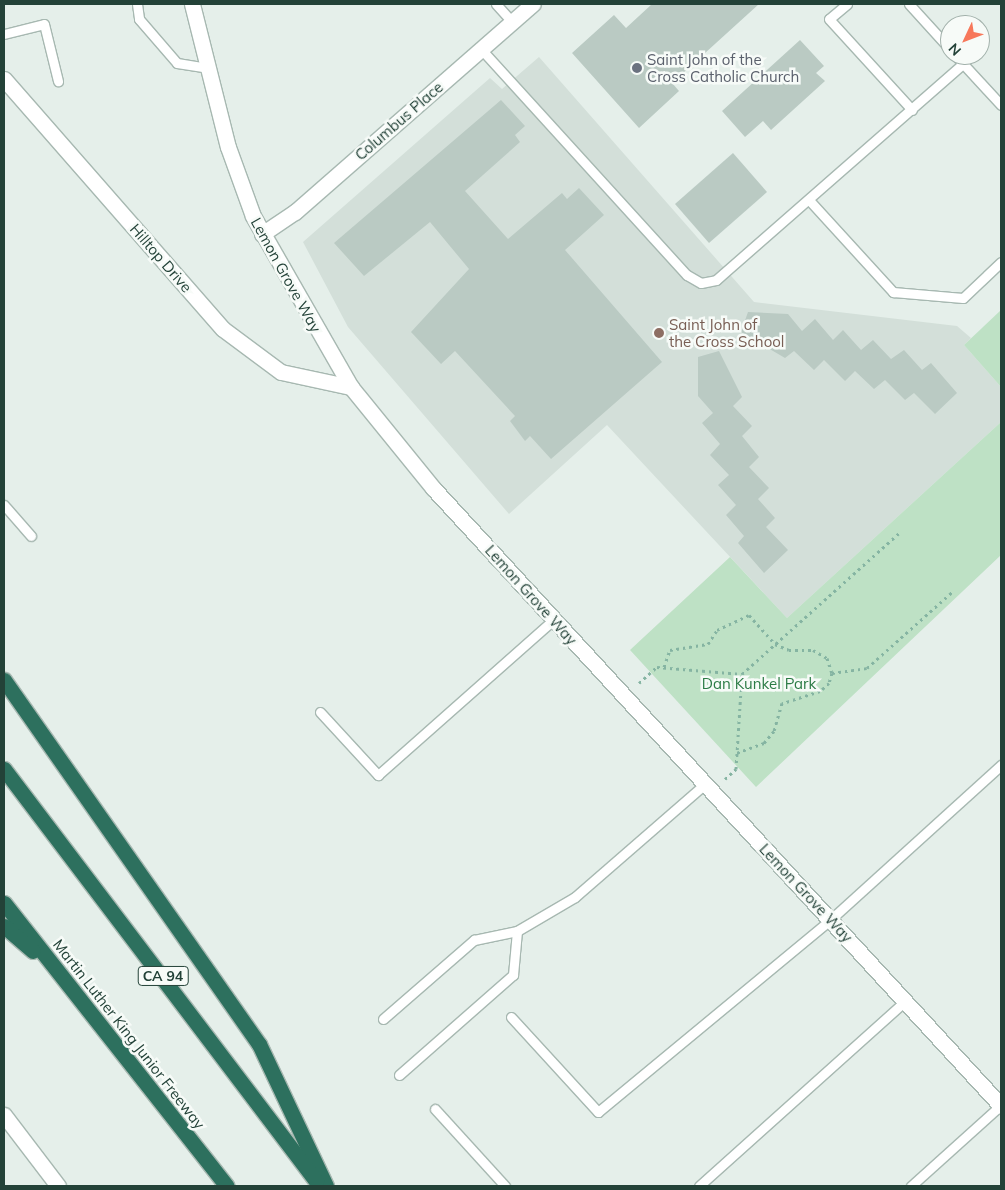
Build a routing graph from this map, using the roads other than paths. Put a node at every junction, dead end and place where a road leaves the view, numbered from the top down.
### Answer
1 (137, 4) edge
2 (192, 4) edge
3 (496, 4) edge
4 (533, 4) edge
5 (847, 4) edge
6 (909, 4) edge
7 (512, 22) junction
8 (4, 34) edge
9 (940, 38) edge
10 (481, 48) junction
11 (962, 65) edge
12 (964, 65) edge
13 (208, 68) junction
14 (4, 79) edge
15 (58, 81) dead end
16 (1001, 105) edge
17 (912, 110) junction
18 (809, 200) junction
19 (262, 234) junction
20 (1001, 262) edge
21 (351, 387) junction
22 (4, 505) edge
23 (31, 536) dead end
24 (553, 620) junction
25 (4, 680) edge
26 (320, 712) dead end
27 (1001, 765) edge
28 (4, 769) edge
29 (709, 788) junction
30 (4, 903) edge
31 (830, 920) junction
32 (4, 926) edge
33 (516, 931) junction
34 (56, 969) junction
35 (905, 1001) junction
36 (511, 1017) dead end
37 (383, 1019) dead end
38 (399, 1075) dead end
39 (1001, 1106) edge
40 (435, 1109) dead end
41 (4, 1115) edge
42 (58, 1186) edge
43 (227, 1186) edge
44 (320, 1186) edge
45 (326, 1186) edge
46 (505, 1186) edge
47 (699, 1186) edge
48 (911, 1186) edge

1 - 13 lane
2 - 13 main road, Lemon Grove Way
3 - 7 lane
4 - 7 main road, Columbus Place
5 - 17 lane
6 - 9 lane
7 - 10 main road, Columbus Place
8 - 15 lane
10 - 18 lane
10 - 19 main road, Columbus Place
11 - 17 lane
12 - 16 lane
13 - 19 main road, Lemon Grove Way
14 - 21 main road, Hilltop Drive
17 - 18 lane
18 - 20 lane
19 - 21 main road, Lemon Grove Way
21 - 24 main road, Lemon Grove Way
22 - 23 lane
24 - 26 lane
24 - 29 main road, Lemon Grove Way
25 - 45 highway
27 - 31 lane
28 - 44 highway, CA 94
29 - 31 main road, Lemon Grove Way
29 - 33 lane
30 - 34 highway, Martin Luther King Junior Freeway
31 - 35 main road, Lemon Grove Way
31 - 36 lane
32 - 34 highway
33 - 37 lane
33 - 38 lane
34 - 43 highway, Martin Luther King Junior Freeway
35 - 39 main road, Lemon Grove Way
35 - 47 lane
39 - 48 lane
40 - 46 lane
41 - 42 main road

